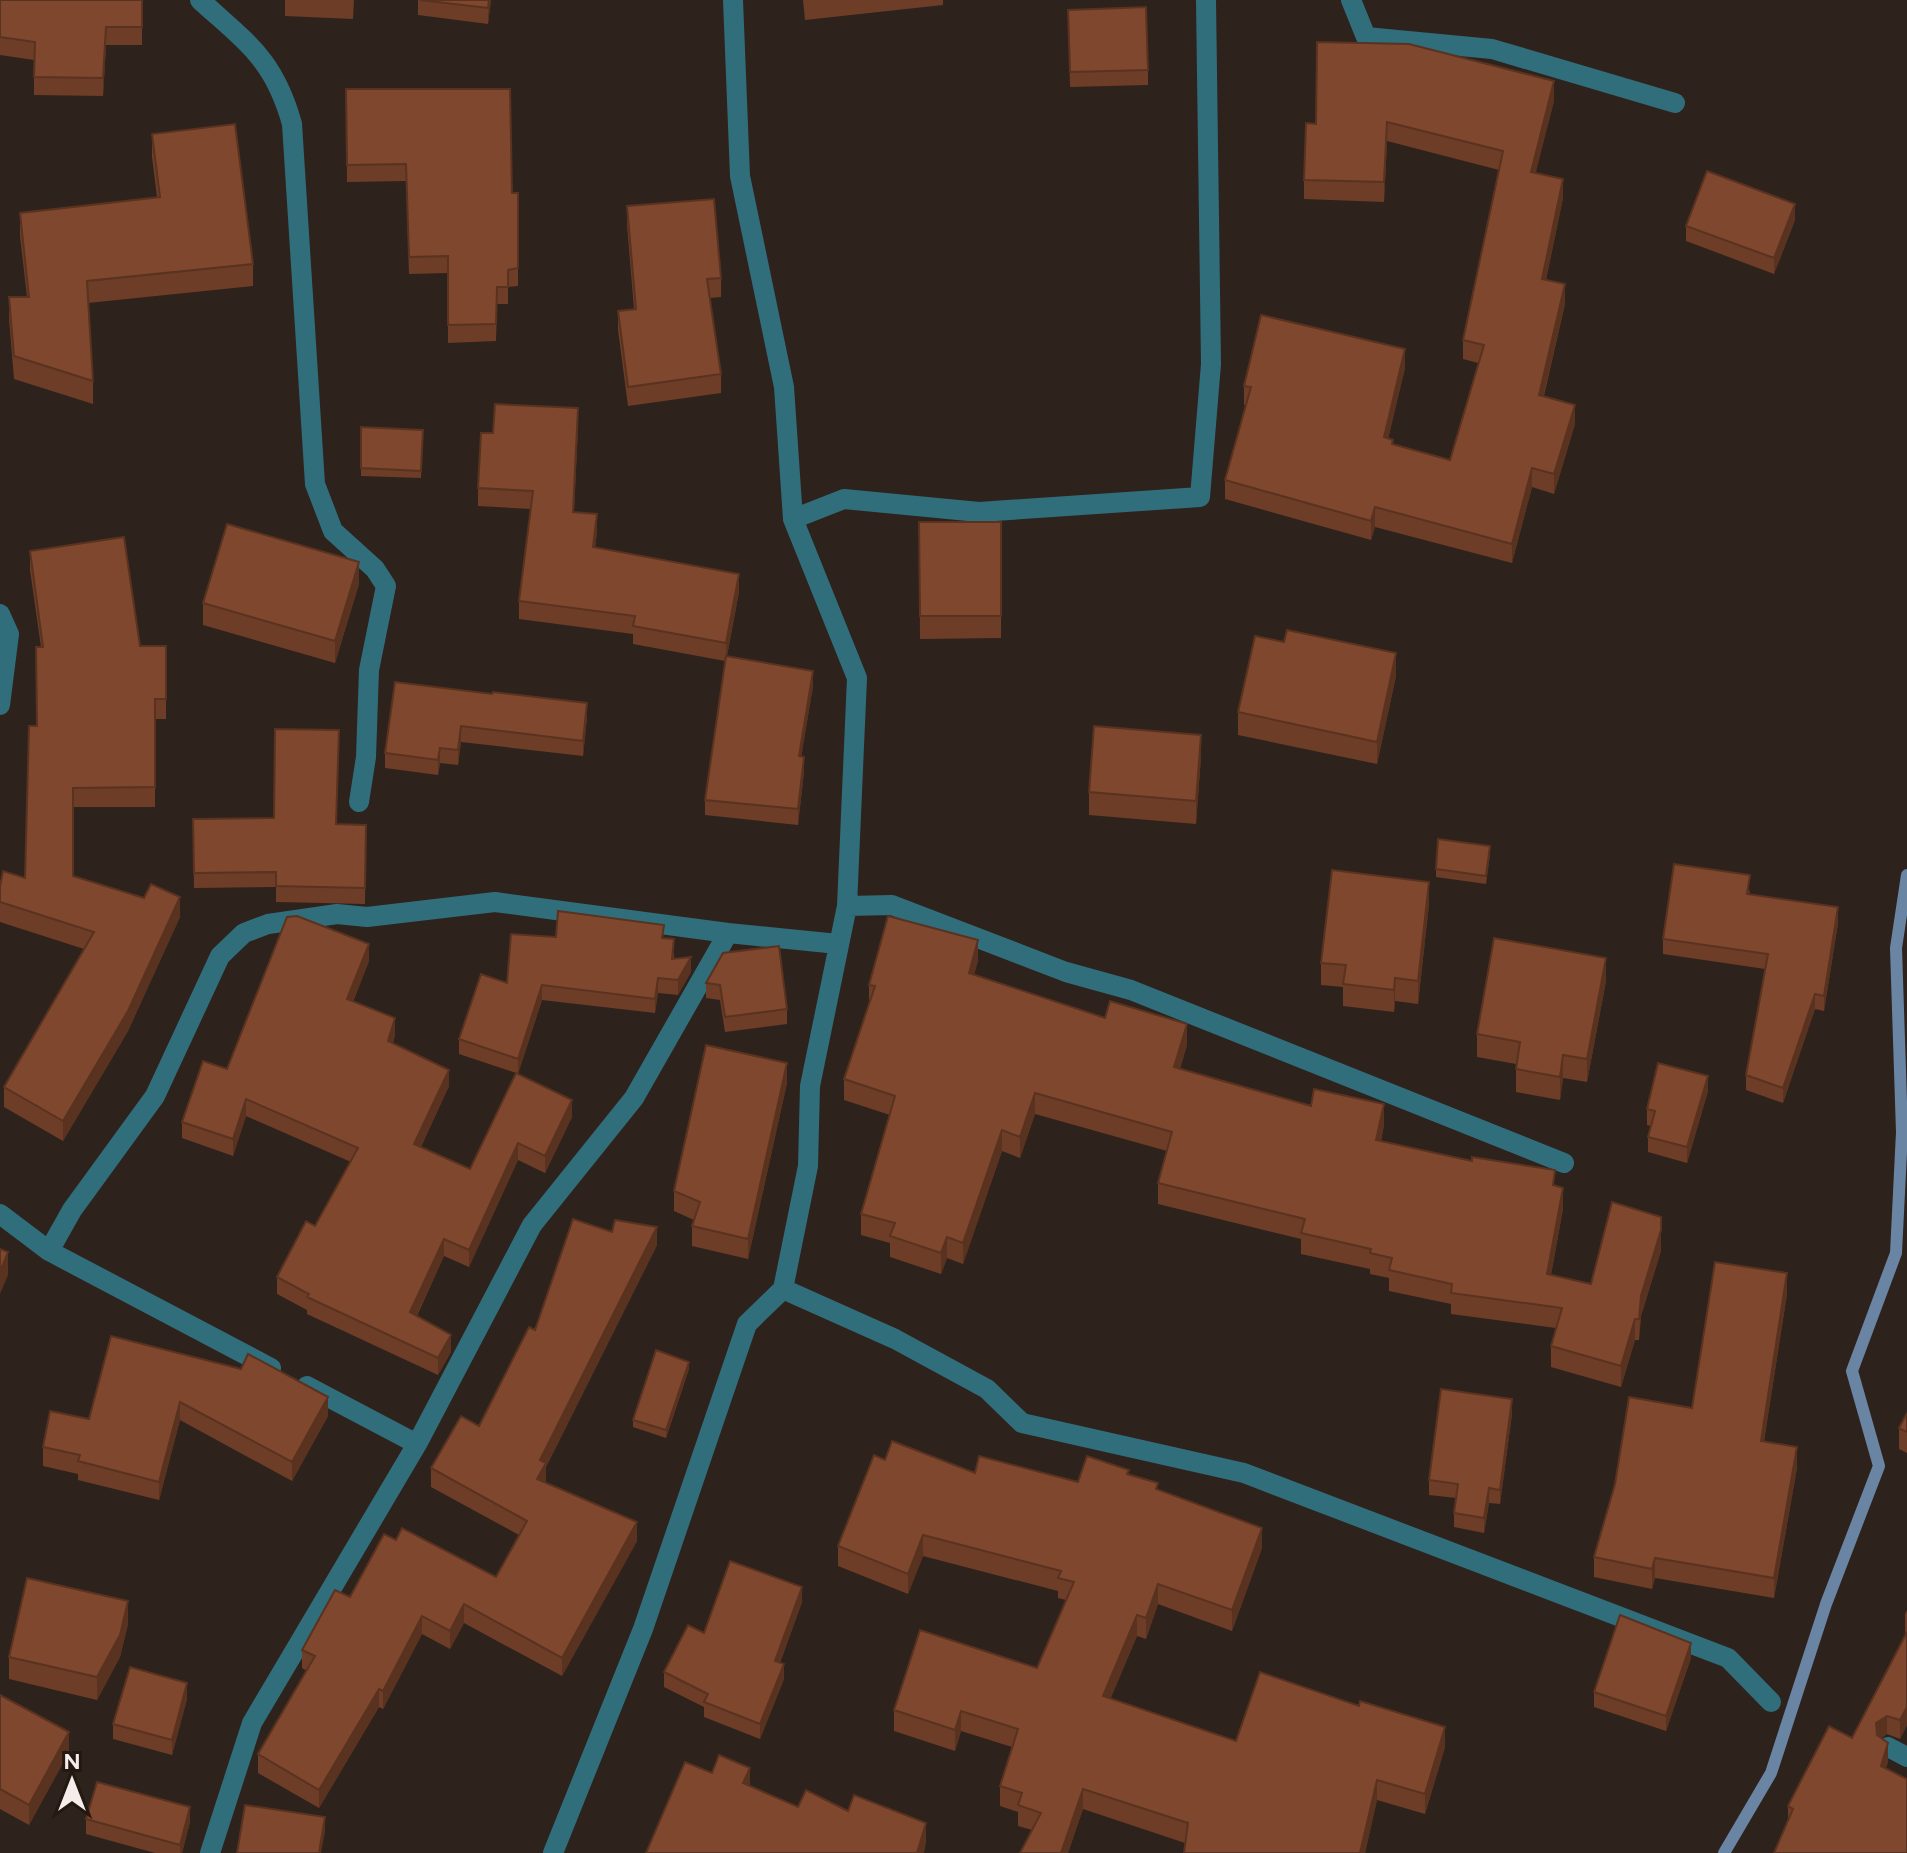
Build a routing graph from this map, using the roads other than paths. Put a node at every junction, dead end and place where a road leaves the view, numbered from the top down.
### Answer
1 (200, 0) edge
2 (733, 0) edge
3 (1206, 0) edge
4 (1351, 0) edge
5 (1675, 103) dead end
6 (793, 519) junction
7 (0, 614) edge
8 (0, 705) edge
9 (359, 802) dead end
10 (847, 906) junction
11 (728, 933) junction
12 (838, 944) junction
13 (1564, 1163) dead end
14 (0, 1214) edge
15 (49, 1251) junction
16 (783, 1289) junction
17 (417, 1444) junction
18 (1771, 1702) dead end
19 (1888, 1747) edge
20 (1907, 1757) edge
21 (210, 1853) edge
22 (553, 1853) edge

1 - 9 street
2 - 6 street
3 - 6 street
4 - 5 street
6 - 10 street
7 - 8 street
10 - 12 street
10 - 13 street
11 - 12 street
11 - 15 street
11 - 17 street
12 - 16 street
14 - 15 street
15 - 17 street
16 - 18 street
16 - 22 street
17 - 21 street
19 - 20 street

